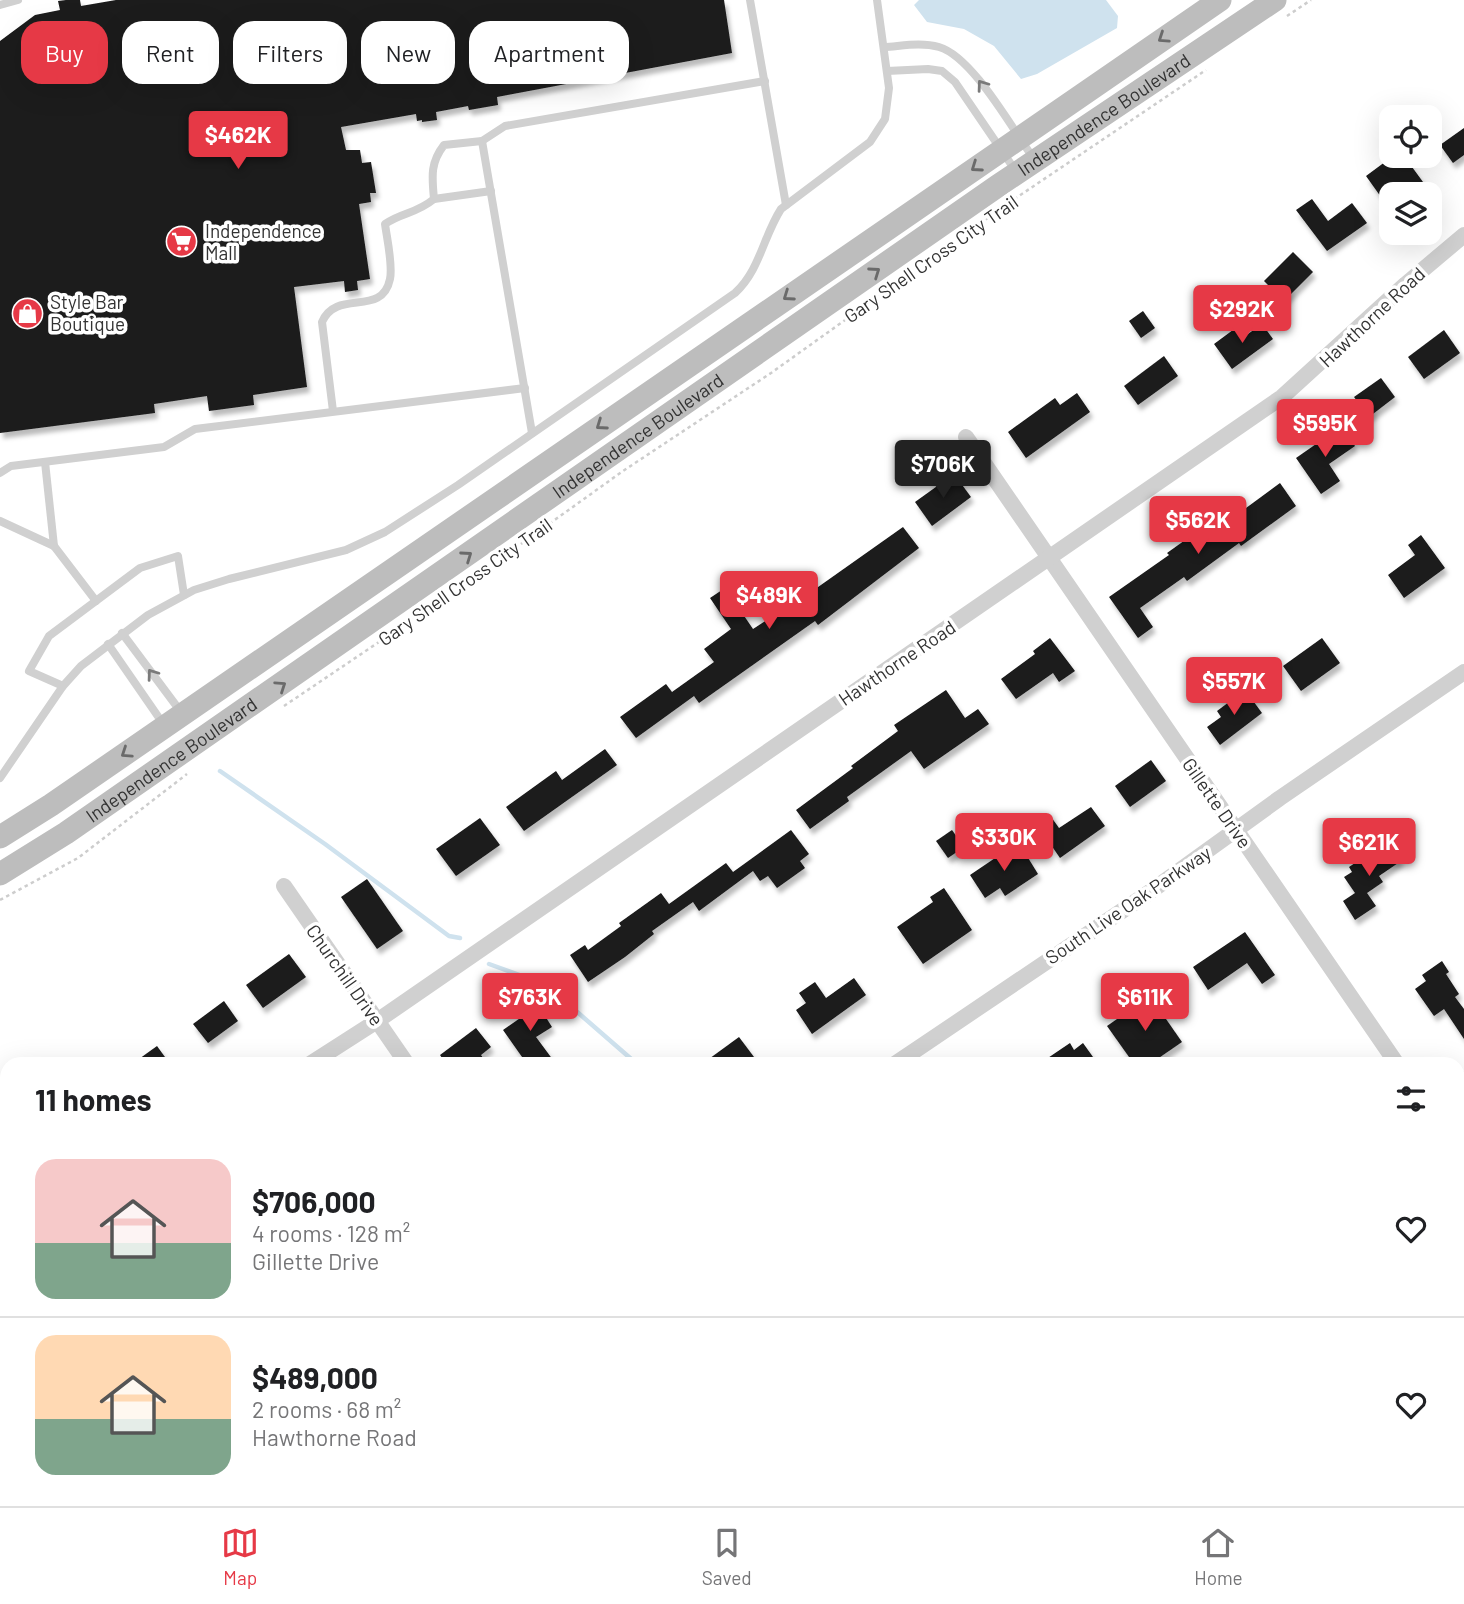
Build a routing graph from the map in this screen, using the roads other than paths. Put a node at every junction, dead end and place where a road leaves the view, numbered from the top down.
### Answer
1 (18, 0) edge
2 (750, 0) edge
3 (877, 0) edge
4 (1220, 0) edge
5 (0, 5) edge
6 (1278, 10) edge
7 (884, 47) junction
8 (887, 71) junction
9 (765, 81) junction
10 (482, 141) junction
11 (1009, 144) junction
12 (1026, 167) junction
13 (491, 191) junction
14 (433, 199) junction
15 (786, 205) junction
16 (1464, 235) edge
17 (525, 388) junction
18 (333, 411) junction
19 (533, 433) junction
20 (966, 437) dead end
21 (45, 461) junction
22 (0, 473) edge
23 (0, 521) edge
24 (54, 546) junction
25 (1049, 557) junction
26 (184, 595) junction
27 (96, 601) junction
28 (122, 633) junction
29 (108, 644) junction
30 (1464, 672) edge
31 (63, 686) junction
32 (174, 720) junction
33 (0, 778) edge
34 (1236, 830) junction
35 (66, 834) junction
36 (0, 837) edge
37 (0, 874) edge
38 (284, 887) dead end
39 (377, 1021) junction
40 (321, 1057) edge
41 (402, 1057) edge
42 (905, 1057) edge
43 (1392, 1057) edge

1 - 5 lane
2 - 9 lane
3 - 7 lane
4 -> 11 main road, Independence Boulevard
6 - 12 main road, Independence Boulevard
7 - 8 lane
11 -> 7 lane
8 - 11 lane
8 - 15 lane
9 - 10 lane
9 - 15 lane
10 - 13 lane
10 - 14 lane
11 - 12 lane
11 - 12 lane
11 -> 32 main road, Independence Boulevard
35 -> 12 main road, Independence Boulevard
13 - 14 lane
13 - 17 lane
14 - 18 lane
15 - 19 lane
16 - 25 street, Hawthorne Road
17 - 18 lane
17 - 19 lane
18 - 21 lane
19 - 26 lane
20 - 25 street, Gillette Drive
21 - 22 lane
21 - 24 lane
23 - 24 lane
24 - 27 lane
25 - 34 street, Gillette Drive
25 - 39 street, Hawthorne Road
26 - 27 lane
26 - 28 lane
27 - 31 lane
28 - 29 lane
32 -> 28 lane
29 - 31 lane
29 - 32 lane
30 - 34 street, South Live Oak Parkway
31 - 33 lane
32 - 35 main road
32 -> 36 main road, Independence Boulevard
34 - 42 street, South Live Oak Parkway
34 - 43 street, Gillette Drive
35 - 37 main road, Independence Boulevard
38 - 39 street, Churchill Drive
39 - 40 street, Hawthorne Road
39 - 41 street, Churchill Drive

